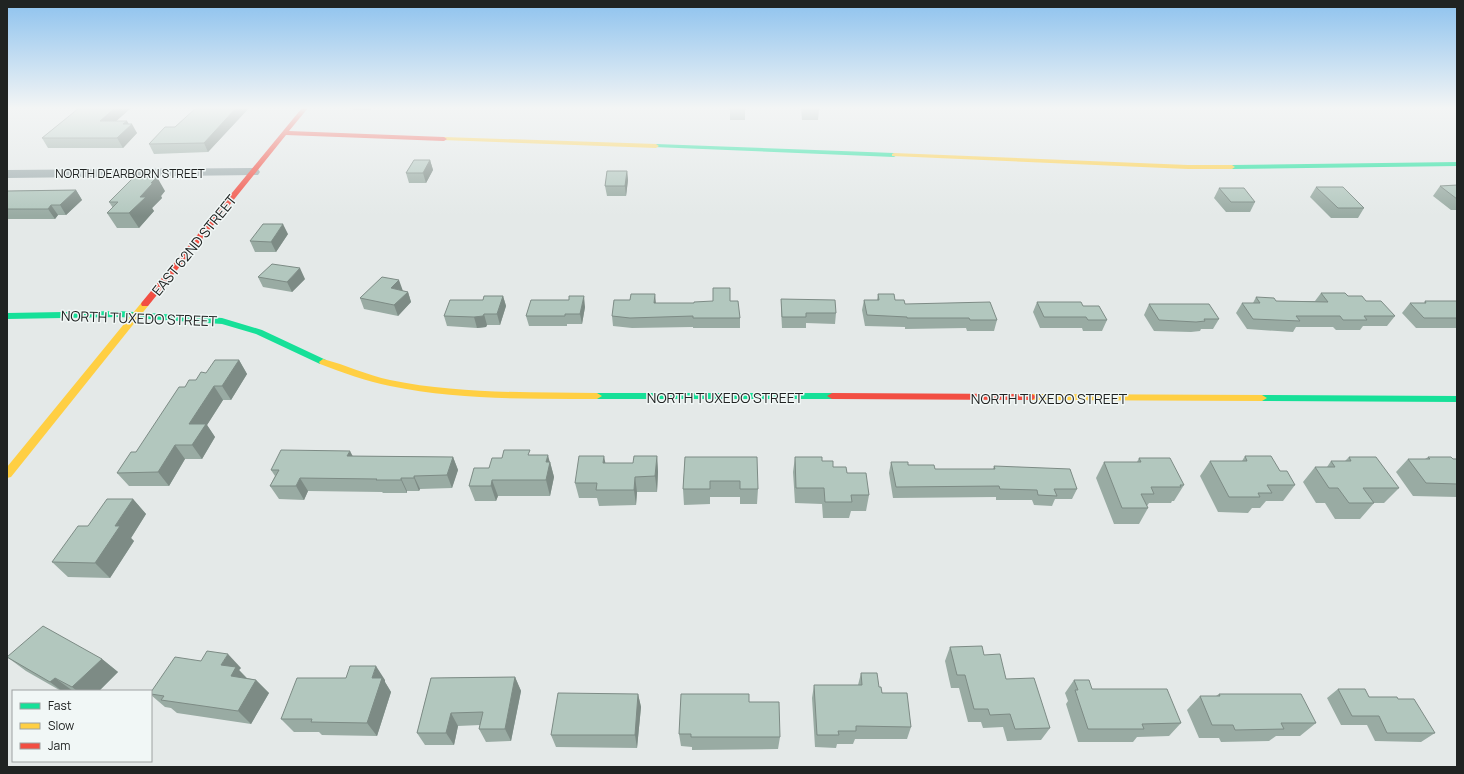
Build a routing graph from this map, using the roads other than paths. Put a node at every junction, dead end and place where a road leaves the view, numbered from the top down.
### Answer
1 (276, 144) edge
2 (599, 144) edge
3 (1457, 164) edge
4 (253, 172) junction
5 (7, 174) edge
6 (7, 316) edge
7 (135, 318) junction
8 (1457, 399) edge
9 (7, 474) edge

1 - 4 street, EAST 62ND STREET
2 - 3 street
4 - 5 street, NORTH DEARBORN STREET
4 - 7 street, EAST 62ND STREET
6 - 7 street, NORTH TUXEDO STREET
7 - 8 street, NORTH TUXEDO STREET
7 - 9 street, EAST 62ND STREET

